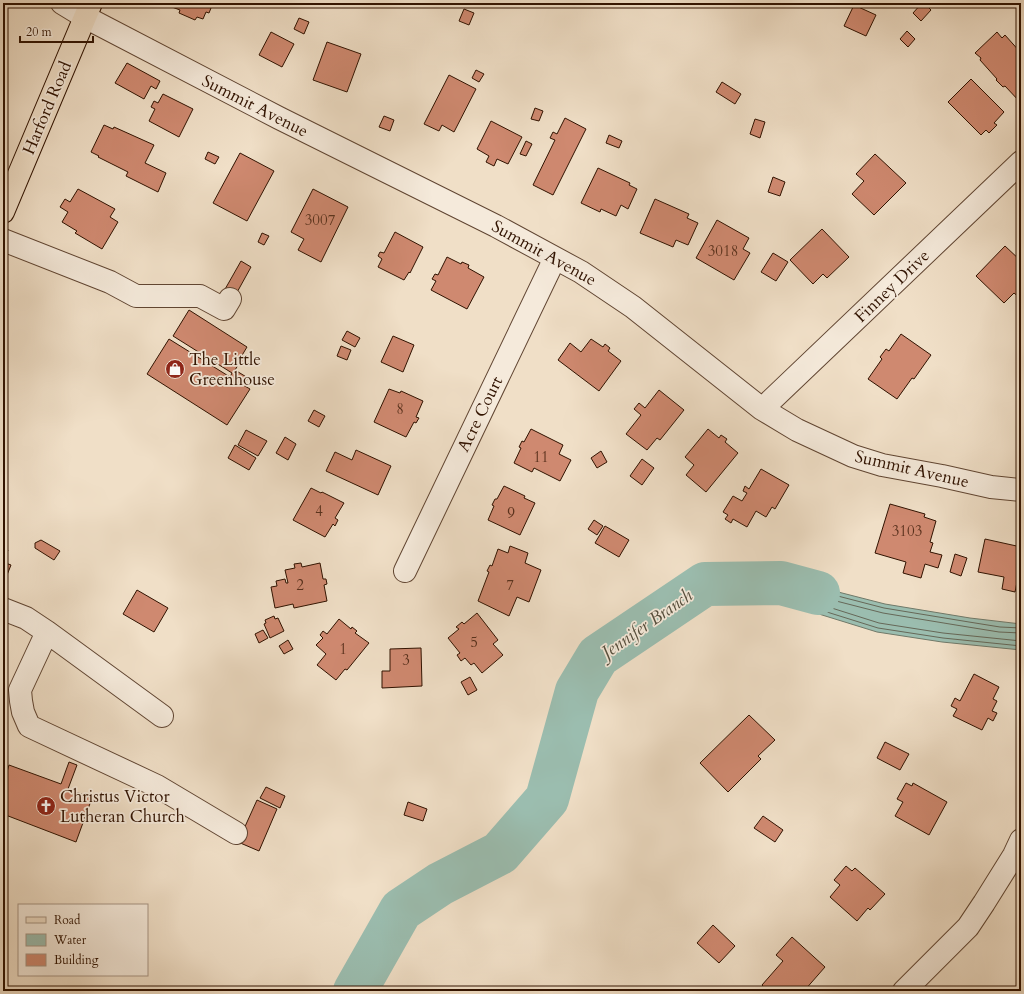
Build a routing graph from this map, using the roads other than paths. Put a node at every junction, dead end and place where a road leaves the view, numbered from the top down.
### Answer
1 (62, 3) edge
2 (88, 10) edge
3 (1021, 162) edge
4 (3, 212) edge
5 (3, 240) edge
6 (555, 258) junction
7 (230, 299) dead end
8 (762, 409) junction
9 (1021, 490) edge
10 (405, 571) dead end
11 (3, 609) edge
12 (47, 632) junction
13 (162, 716) dead end
14 (236, 833) dead end
15 (1021, 840) edge
16 (904, 991) edge

1 - 2 street, Summit Avenue
2 - 4 main road, Harford Road
2 - 6 street, Summit Avenue
3 - 8 street, Finney Drive
5 - 7 street
6 - 8 street, Summit Avenue
6 - 10 street, Acre Court
8 - 9 street, Summit Avenue
11 - 12 street
12 - 13 street
12 - 14 street
15 - 16 street

